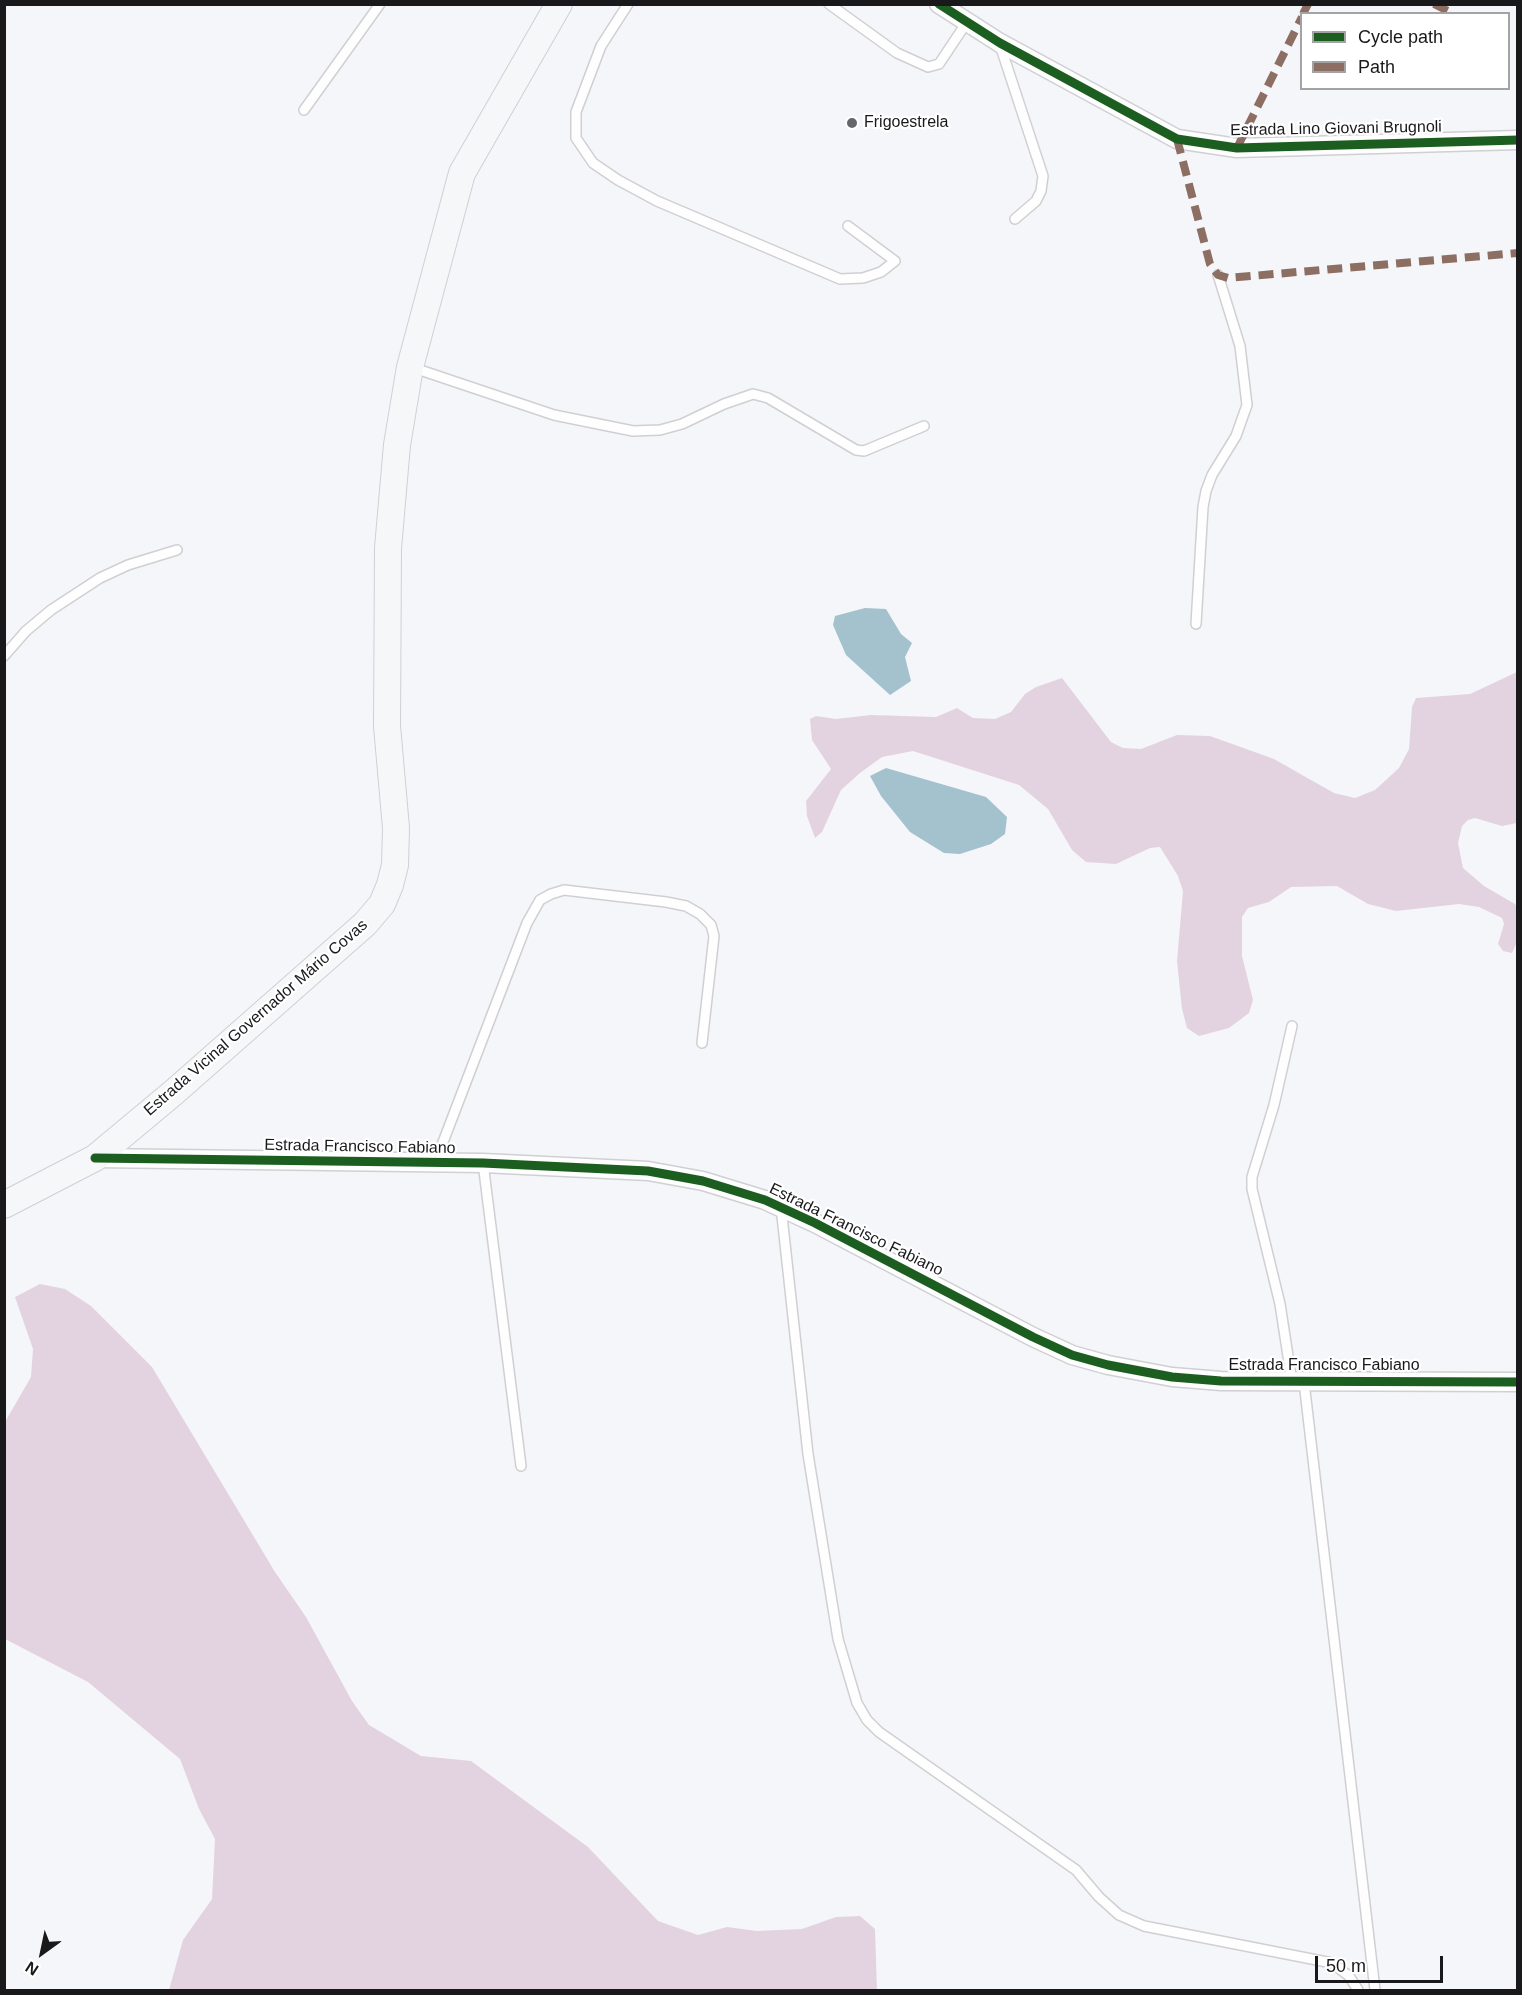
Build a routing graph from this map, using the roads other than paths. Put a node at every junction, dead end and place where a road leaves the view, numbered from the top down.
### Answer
1 (380, 4) edge
2 (559, 4) edge
3 (628, 4) edge
4 (829, 4) edge
5 (939, 4) edge
6 (967, 22) junction
7 (1000, 43) junction
8 (304, 110) dead end
9 (1518, 140) edge
10 (1015, 219) dead end
11 (848, 226) dead end
12 (1218, 275) dead end
13 (410, 367) junction
14 (924, 426) dead end
15 (177, 550) dead end
16 (1196, 624) dead end
17 (4, 656) edge
18 (1292, 1026) dead end
19 (702, 1043) dead end
20 (95, 1158) junction
21 (435, 1163) junction
22 (483, 1163) junction
23 (4, 1205) edge
24 (781, 1207) junction
25 (1298, 1382) junction
26 (1518, 1382) edge
27 (521, 1466) dead end
28 (1358, 1990) edge
29 (1375, 1990) edge

1 - 8 lane
2 - 13 main road, Estrada Vicinal Governador Mário Covas
3 - 11 lane
4 - 6 lane
5 - 6 street, Estrada Lino Giovani Brugnoli
6 - 7 street, Estrada Lino Giovani Brugnoli
7 - 9 street, Estrada Lino Giovani Brugnoli
7 - 10 lane
12 - 16 lane
13 - 14 lane
13 - 20 main road, Estrada Vicinal Governador Mário Covas
15 - 17 lane
18 - 25 lane
19 - 21 lane
20 - 21 street, Estrada Francisco Fabiano
20 - 23 main road, Estrada Vicinal Governador Mário Covas
21 - 22 street, Estrada Francisco Fabiano
22 - 24 street, Estrada Francisco Fabiano
22 - 27 lane
24 - 25 street, Estrada Francisco Fabiano
24 - 28 lane
25 - 26 street, Estrada Francisco Fabiano
25 - 29 lane

